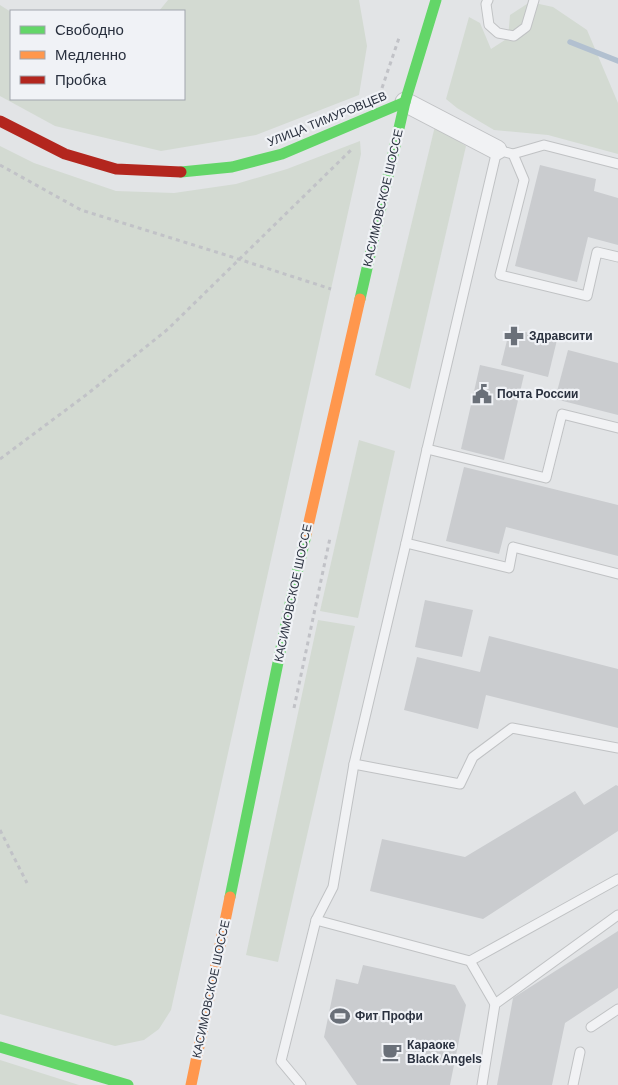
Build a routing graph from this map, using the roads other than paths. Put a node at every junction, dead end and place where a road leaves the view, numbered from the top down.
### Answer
1 (436, 0) edge
2 (488, 0) edge
3 (534, 0) edge
4 (405, 102) junction
5 (0, 121) edge
6 (505, 152) junction
7 (618, 164) edge
8 (618, 257) edge
9 (618, 428) edge
10 (427, 449) junction
11 (406, 543) junction
12 (618, 574) edge
13 (618, 748) edge
14 (354, 764) junction
15 (618, 879) edge
16 (618, 915) edge
17 (316, 920) junction
18 (470, 961) junction
19 (496, 1004) junction
20 (618, 1009) edge
21 (591, 1027) dead end
22 (0, 1048) edge
23 (580, 1052) dead end
24 (128, 1085) edge
25 (191, 1085) edge
26 (301, 1085) edge
27 (482, 1085) edge
28 (573, 1085) edge

1 - 4 main road, КАСИМОВСКОЕ ШОССЕ
2 - 3 lane
4 - 5 main road, УЛИЦА ТИМУРОВЦЕВ
4 - 6 street
4 - 25 main road, КАСИМОВСКОЕ ШОССЕ
6 - 7 lane
6 - 8 lane
6 - 10 lane
9 - 10 lane
10 - 11 lane
11 - 12 lane
11 - 14 lane
13 - 14 lane
14 - 17 lane
15 - 18 lane
16 - 19 lane
17 - 18 lane
17 - 26 lane
18 - 19 lane
19 - 27 lane
20 - 21 lane
22 - 24 main road
23 - 28 lane

